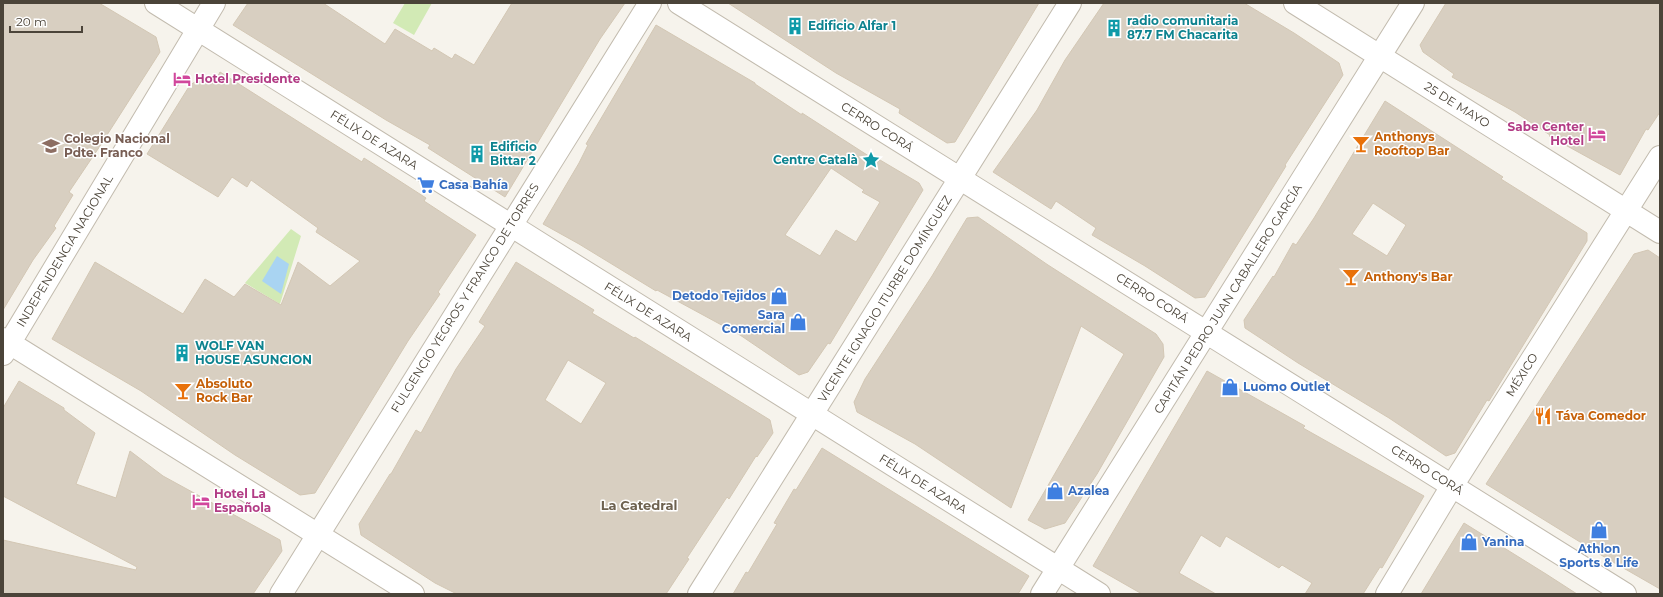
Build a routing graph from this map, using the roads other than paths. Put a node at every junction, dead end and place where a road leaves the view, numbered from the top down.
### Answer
1 (156, 3) edge
2 (214, 3) edge
3 (650, 3) edge
4 (679, 3) edge
5 (1070, 3) edge
6 (1295, 3) edge
7 (1413, 3) edge
8 (198, 29) junction
9 (1380, 56) junction
10 (1660, 157) edge
11 (960, 178) junction
12 (1626, 211) junction
13 (511, 225) junction
14 (1660, 232) edge
15 (1207, 332) junction
16 (5, 345) edge
17 (812, 414) junction
18 (1452, 486) junction
19 (317, 534) junction
20 (1058, 569) junction
21 (281, 594) edge
22 (413, 594) edge
23 (699, 594) edge
24 (1042, 594) edge
25 (1099, 594) edge
26 (1387, 594) edge
27 (1625, 594) edge

1 - 8 street, FÉLIX DE AZARA
2 - 8 street, INDEPENDENCIA NACIONAL
3 - 13 street, FULGENCIO YEGROS Y FRANCO DE TORRES
4 - 11 street, CERRO CORÁ
5 - 11 street, VICENTE IGNACIO ITURBE DOMÍNGUEZ
6 - 9 street, 25 DE MAYO
7 - 9 street, CAPITÁN PEDRO JUAN CABALLERO GARCÍA
8 - 13 street, FÉLIX DE AZARA
8 - 16 street, INDEPENDENCIA NACIONAL
9 - 12 street, 25 DE MAYO
9 - 15 street, CAPITÁN PEDRO JUAN CABALLERO GARCÍA
10 - 12 street, MÉXICO
11 - 15 street, CERRO CORÁ
11 - 17 street, VICENTE IGNACIO ITURBE DOMÍNGUEZ
12 - 14 street, 25 DE MAYO
12 - 18 street, MÉXICO
13 - 17 street, FÉLIX DE AZARA
13 - 19 street, FULGENCIO YEGROS Y FRANCO DE TORRES
15 - 18 street, CERRO CORÁ
15 - 20 street, CAPITÁN PEDRO JUAN CABALLERO GARCÍA
16 - 19 street
17 - 20 street, FÉLIX DE AZARA
17 - 23 street, VICENTE IGNACIO ITURBE DOMÍNGUEZ
18 - 26 street, MÉXICO
18 - 27 street, CERRO CORÁ
19 - 21 street, FULGENCIO YEGROS Y FRANCO DE TORRES
19 - 22 street
20 - 24 street, CAPITÁN PEDRO JUAN CABALLERO GARCÍA
20 - 25 street, FÉLIX DE AZARA

